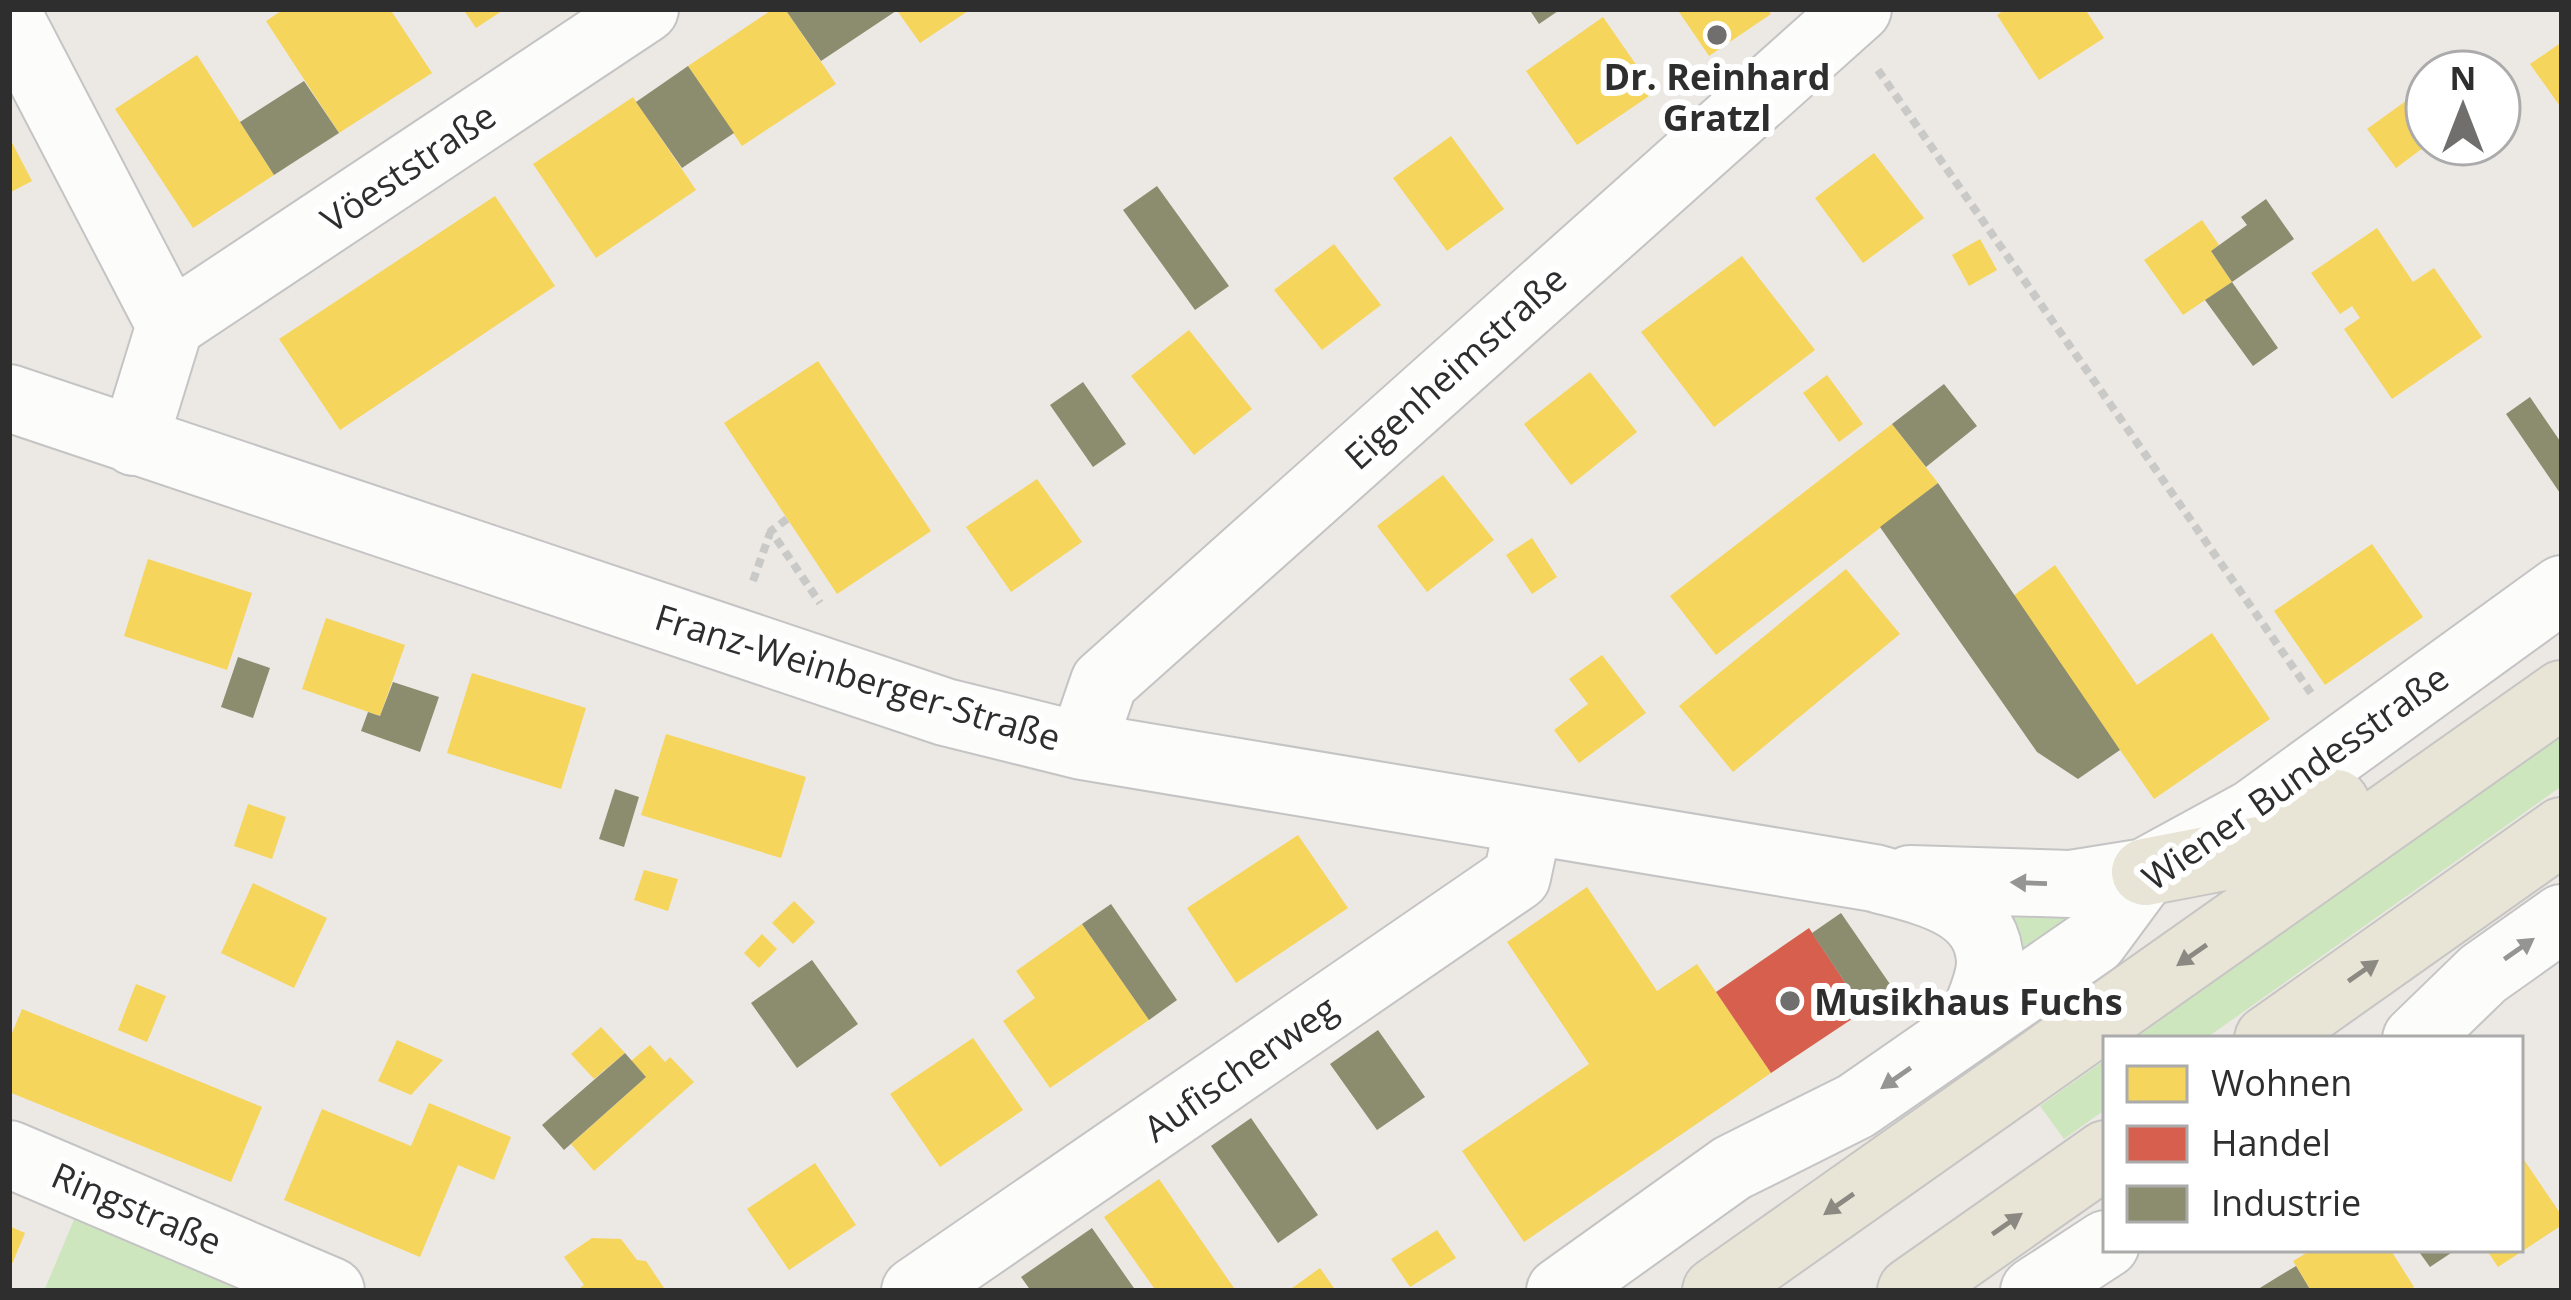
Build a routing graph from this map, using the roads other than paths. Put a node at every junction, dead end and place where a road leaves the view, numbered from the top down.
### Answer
1 (645, 9) edge
2 (1850, 15) edge
3 (9, 16) edge
4 (170, 326) junction
5 (9, 398) edge
6 (134, 442) junction
7 (2562, 589) edge
8 (2562, 648) edge
9 (2562, 694) edge
10 (1082, 746) junction
11 (1529, 821) junction
12 (2562, 831) edge
13 (2145, 872) junction
14 (1874, 878) junction
15 (2562, 918) edge
16 (1970, 1027) junction
17 (2272, 1036) edge
18 (2419, 1036) edge
19 (9, 1154) edge
20 (2103, 1156) edge
21 (2103, 1246) edge
22 (331, 1291) edge
23 (915, 1291) edge
24 (1560, 1291) edge
25 (1716, 1291) edge
26 (1910, 1291) edge
27 (2034, 1291) edge

1 - 4 street, Vöeststraße
2 - 10 street, Eigenheimstraße
3 - 4 street
4 - 6 street
5 - 6 street, Franz-Weinberger-Straße
6 - 10 street, Franz-Weinberger-Straße
7 - 13 street, Wiener Bundesstraße
8 - 13 main road
9 -> 25 main road
10 - 11 street, Franz-Weinberger-Straße
11 - 14 street, Franz-Weinberger-Straße
11 - 23 street, Aufischerweg
17 -> 12 main road
13 -> 14 street, Franz-Weinberger-Straße
13 - 16 street, Wiener Bundesstraße
14 - 16 street, Franz-Weinberger-Straße
18 -> 15 street
16 -> 24 street, Wiener Bundesstraße
19 - 22 street, Ringstraße
26 -> 20 main road
21 - 27 street

